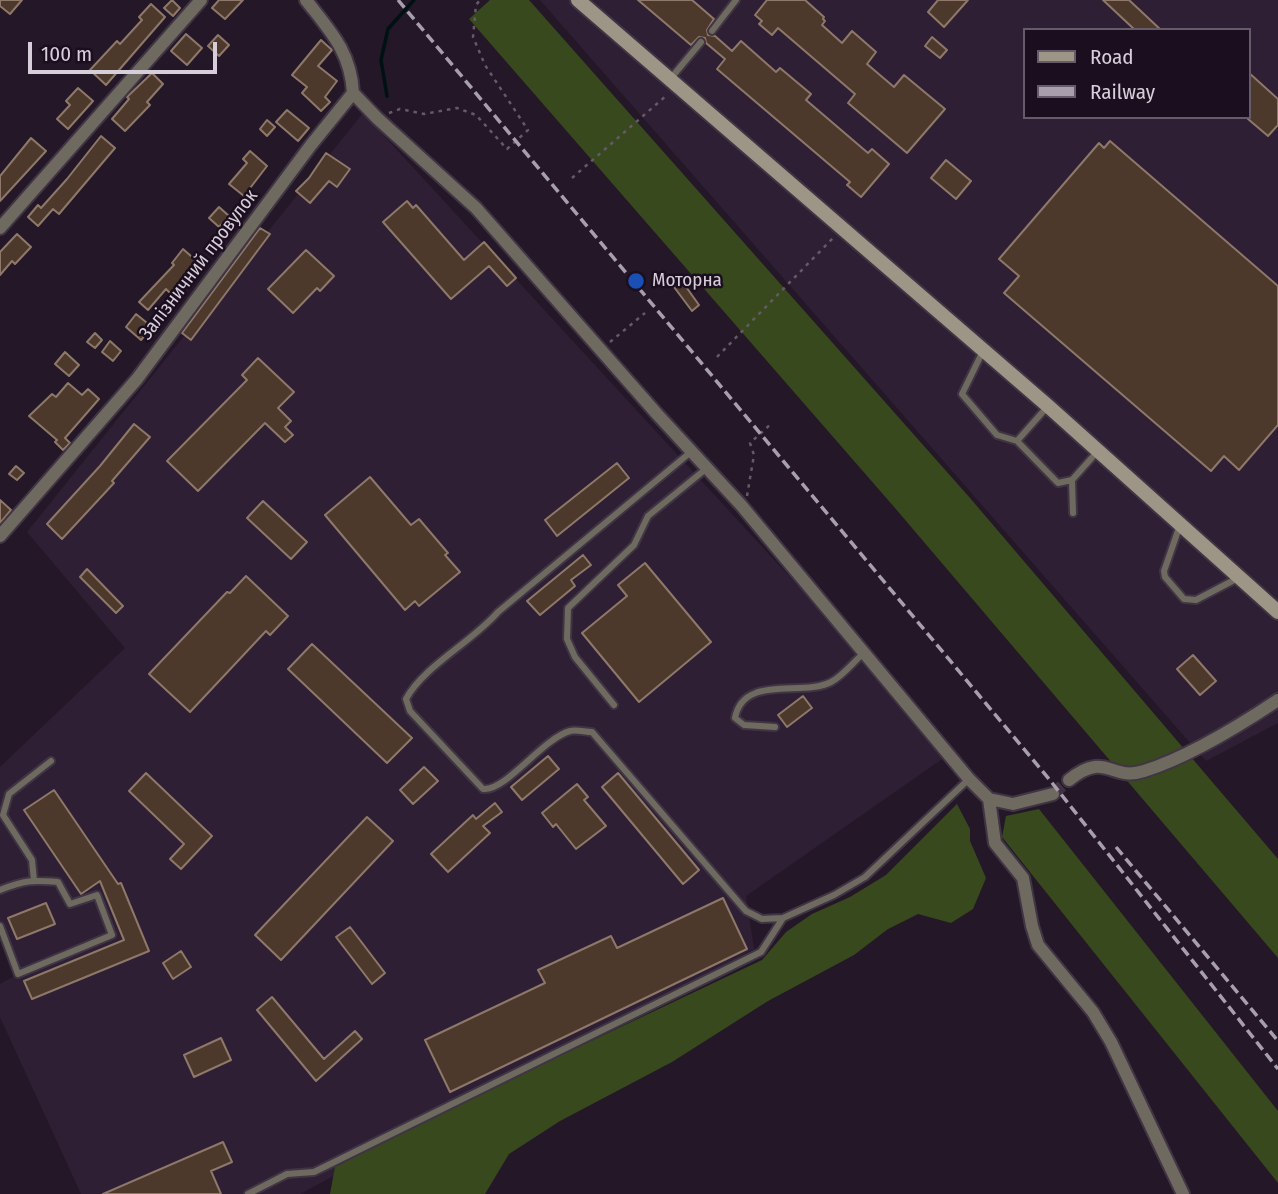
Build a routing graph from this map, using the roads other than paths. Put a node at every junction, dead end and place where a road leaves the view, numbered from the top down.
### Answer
1 (201, 0) edge
2 (306, 0) edge
3 (578, 0) edge
4 (736, 0) edge
5 (712, 31) dead end
6 (701, 42) dead end
7 (673, 83) junction
8 (353, 93) junction
9 (0, 228) edge
10 (983, 351) junction
11 (1048, 406) junction
12 (1017, 441) junction
13 (692, 451) junction
14 (1097, 452) junction
15 (707, 468) junction
16 (1072, 480) junction
17 (1073, 513) dead end
18 (1181, 523) junction
19 (0, 536) edge
20 (1240, 577) junction
21 (1278, 612) edge
22 (864, 653) junction
23 (1278, 700) edge
24 (614, 705) dead end
25 (775, 727) dead end
26 (51, 761) dead end
27 (970, 779) junction
28 (1069, 780) tunnel mouth
29 (1053, 794) tunnel mouth
30 (989, 799) junction
31 (2, 815) edge
32 (34, 881) junction
33 (0, 890) edge
34 (783, 918) junction
35 (0, 926) edge
36 (248, 1194) edge
37 (1183, 1194) edge

1 - 9 street
2 - 8 street
3 - 7 main road
4 - 5 lane
6 - 7 lane
7 - 10 main road
8 - 13 street
8 - 19 street, Залізничний провулок
10 - 11 main road
10 - 12 lane
11 - 12 lane
11 - 14 main road
12 - 16 lane
13 - 15 street
13 - 34 lane
14 - 16 lane
14 - 18 main road
15 - 22 street
15 - 24 lane
16 - 17 lane
18 - 20 main road
18 - 20 lane
20 - 21 main road
22 - 25 lane
22 - 27 street
23 - 28 street
26 - 31 lane
27 - 30 street
27 - 34 lane
29 - 30 street
30 - 37 street
31 - 32 lane
32 - 33 lane
32 - 35 lane
34 - 36 lane

